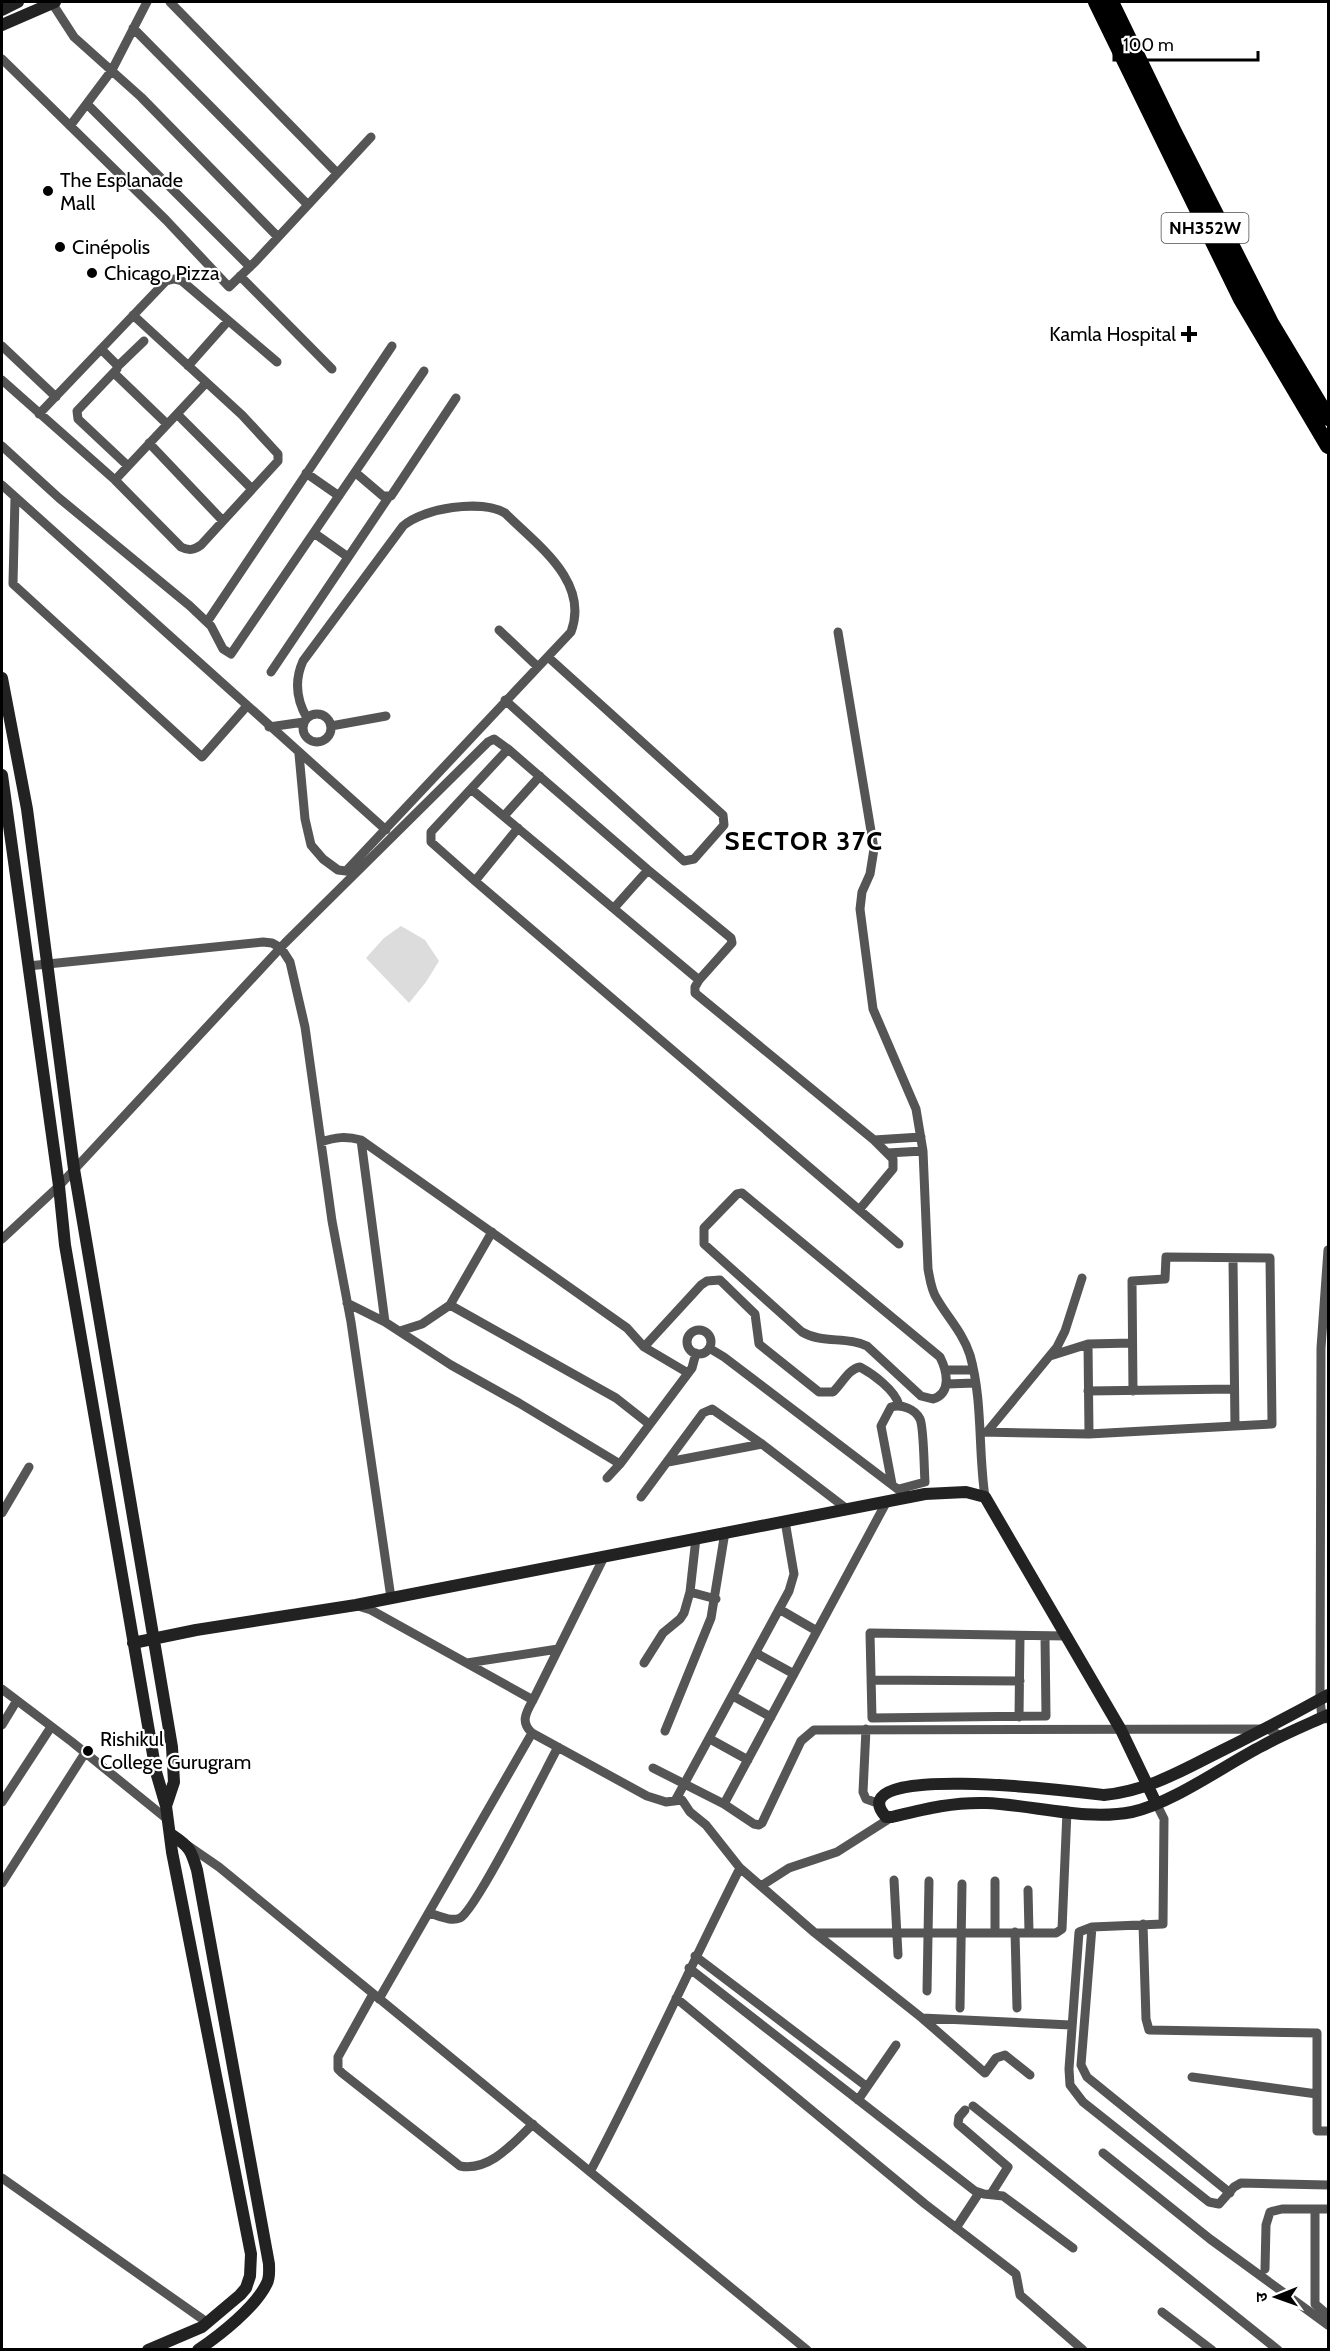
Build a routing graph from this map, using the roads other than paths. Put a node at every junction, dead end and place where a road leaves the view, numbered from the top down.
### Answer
1 (18, 2) edge
2 (53, 2) edge
3 (147, 2) edge
4 (170, 2) edge
5 (1096, 2) edge
6 (1111, 2) edge
7 (2, 10) edge
8 (2, 25) edge
9 (133, 28) junction
10 (2, 59) edge
11 (112, 70) junction
12 (88, 105) junction
13 (70, 126) junction
14 (371, 137) dead end
15 (337, 173) junction
16 (307, 204) junction
17 (278, 237) junction
18 (249, 267) junction
19 (240, 276) junction
20 (133, 315) junction
21 (228, 321) junction
22 (144, 341) dead end
23 (392, 345) dead end
24 (2, 346) edge
25 (101, 349) junction
26 (277, 362) dead end
27 (188, 366) junction
28 (332, 369) dead end
29 (115, 370) junction
30 (424, 371) dead end
31 (2, 380) edge
32 (206, 383) junction
33 (56, 397) junction
34 (456, 398) dead end
35 (39, 414) junction
36 (177, 414) junction
37 (1329, 418) edge
38 (167, 424) junction
39 (149, 443) junction
40 (2, 446) edge
41 (1329, 446) edge
42 (128, 466) junction
43 (356, 472) junction
44 (306, 473) junction
45 (115, 480) junction
46 (2, 485) edge
47 (252, 489) junction
48 (339, 496) junction
49 (15, 497) junction
50 (388, 498) junction
51 (223, 521) junction
52 (314, 533) junction
53 (348, 557) junction
54 (207, 622) junction
55 (500, 630) dead end
56 (838, 632) dead end
57 (548, 657) junction
58 (538, 667) junction
59 (270, 672) dead end
60 (2, 678) edge
61 (505, 700) junction
62 (246, 706) junction
63 (386, 716) dead end
64 (305, 720) junction
65 (331, 726) junction
66 (269, 727) junction
67 (316, 742) junction
68 (508, 749) junction
69 (303, 757) junction
70 (2, 774) edge
71 (540, 776) junction
72 (471, 789) junction
73 (3, 796) edge
74 (504, 816) junction
75 (518, 828) junction
76 (386, 830) junction
77 (648, 870) junction
78 (475, 881) junction
79 (614, 908) junction
80 (281, 948) junction
81 (47, 963) junction
82 (28, 966) junction
83 (699, 980) junction
84 (921, 1137) junction
85 (361, 1140) junction
86 (874, 1140) junction
87 (321, 1142) junction
88 (923, 1151) junction
89 (887, 1153) junction
90 (74, 1169) junction
91 (59, 1186) junction
92 (859, 1210) junction
93 (492, 1232) junction
94 (2, 1239) edge
95 (899, 1244) dead end
96 (1329, 1250) edge
97 (1233, 1259) junction
98 (1083, 1278) dead end
99 (347, 1303) junction
100 (450, 1305) junction
101 (385, 1322) junction
102 (400, 1331) junction
103 (1132, 1343) junction
104 (1088, 1344) junction
105 (644, 1347) junction
106 (709, 1348) junction
107 (696, 1353) junction
108 (1050, 1356) junction
109 (945, 1370) junction
110 (973, 1370) junction
111 (688, 1373) junction
112 (975, 1383) junction
113 (947, 1384) junction
114 (1234, 1389) junction
115 (1088, 1391) junction
116 (1133, 1391) junction
117 (899, 1405) junction
118 (650, 1424) junction
119 (1235, 1426) junction
120 (984, 1432) junction
121 (1089, 1434) junction
122 (762, 1444) junction
123 (668, 1462) junction
124 (620, 1464) junction
125 (28, 1467) dead end
126 (607, 1478) dead end
127 (900, 1490) junction
128 (641, 1497) dead end
129 (985, 1497) junction
130 (887, 1501) junction
131 (847, 1509) junction
132 (2, 1513) edge
133 (785, 1521) junction
134 (725, 1532) junction
135 (696, 1538) junction
136 (604, 1557) junction
137 (690, 1592) junction
138 (391, 1598) junction
139 (716, 1599) junction
140 (356, 1605) junction
141 (779, 1610) junction
142 (817, 1631) junction
143 (1020, 1636) junction
144 (1067, 1636) junction
145 (1045, 1637) junction
146 (154, 1638) junction
147 (133, 1643) junction
148 (558, 1649) junction
149 (756, 1653) junction
150 (467, 1663) junction
151 (644, 1663) dead end
152 (794, 1674) junction
153 (871, 1680) junction
154 (1020, 1682) junction
155 (2, 1689) edge
156 (733, 1696) junction
157 (1324, 1697) edge
158 (533, 1700) junction
159 (16, 1702) junction
160 (771, 1716) junction
161 (1019, 1717) junction
162 (1326, 1718) edge
163 (2, 1725) edge
164 (51, 1727) junction
165 (866, 1729) junction
166 (1267, 1729) junction
167 (1121, 1730) junction
168 (665, 1731) dead end
169 (532, 1733) junction
170 (1282, 1736) junction
171 (710, 1739) junction
172 (558, 1747) junction
173 (85, 1753) junction
174 (748, 1760) junction
175 (653, 1768) dead end
176 (686, 1784) junction
177 (1148, 1785) junction
178 (675, 1801) junction
179 (2, 1802) edge
180 (1156, 1803) junction
181 (724, 1804) junction
182 (880, 1804) junction
183 (166, 1806) junction
184 (1067, 1811) junction
185 (892, 1817) junction
186 (167, 1819) junction
187 (172, 1835) junction
188 (187, 1845) junction
189 (740, 1868) junction
190 (894, 1880) dead end
191 (929, 1881) dead end
192 (995, 1881) dead end
193 (2, 1883) edge
194 (962, 1884) dead end
195 (761, 1886) junction
196 (1028, 1890) dead end
197 (429, 1913) junction
198 (1143, 1924) junction
199 (1092, 1927) junction
200 (995, 1931) junction
201 (897, 1932) junction
202 (928, 1932) junction
203 (961, 1932) junction
204 (1015, 1932) junction
205 (1029, 1932) junction
206 (815, 1934) junction
207 (898, 1955) dead end
208 (695, 1956) junction
209 (689, 1968) junction
210 (927, 1991) dead end
211 (376, 1997) junction
212 (675, 1998) junction
213 (960, 2008) dead end
214 (1017, 2008) dead end
215 (922, 2018) junction
216 (1071, 2025) junction
217 (896, 2045) dead end
218 (1030, 2075) dead end
219 (1192, 2077) dead end
220 (866, 2086) junction
221 (1317, 2094) junction
222 (858, 2100) junction
223 (533, 2124) junction
224 (1329, 2131) edge
225 (1102, 2153) dead end
226 (590, 2172) junction
227 (2, 2178) edge
228 (1329, 2185) edge
229 (979, 2193) junction
230 (1230, 2193) junction
231 (991, 2194) junction
232 (1329, 2209) edge
233 (1316, 2210) junction
234 (956, 2228) junction
235 (1073, 2248) dead end
236 (1265, 2269) dead end
237 (1162, 2312) dead end
238 (1329, 2315) edge
239 (208, 2322) junction
240 (1329, 2325) edge
241 (148, 2349) edge
242 (198, 2349) edge
243 (807, 2349) edge
244 (1083, 2349) edge
245 (1212, 2349) edge
246 (1278, 2349) edge

1 - 7 street
2 - 8 street
2 - 11 street
3 - 9 street
4 - 15 street
5 - 41 highway, NH352W
6 - 37 highway, NH352W
9 - 11 street
9 - 16 street
10 - 13 street
11 - 12 street
11 - 17 street
12 - 13 street
12 - 18 street
13 - 19 street
14 - 15 street
15 - 16 street
16 - 17 street
17 - 18 street
18 - 19 street
19 - 28 street
20 - 21 street
20 - 25 street
20 - 27 street
21 - 26 street
21 - 27 street
22 - 29 street
23 - 44 street
24 - 33 street
25 - 29 street
25 - 33 street
27 - 32 street
29 - 38 street
29 - 42 street
30 - 43 street
31 - 35 street
32 - 36 street
32 - 47 street
33 - 35 street
34 - 50 street
35 - 45 street
36 - 38 street
36 - 47 street
38 - 39 street
39 - 42 street
39 - 51 street
40 - 54 street
42 - 45 street
43 - 48 street
43 - 50 street
44 - 48 street
44 - 54 street
45 - 51 street
46 - 49 street
47 - 51 street
48 - 52 street
49 - 62 street
49 - 62 street
50 - 53 street
52 - 53 street
52 - 54 street
53 - 59 street
55 - 58 street
56 - 84 street
57 - 58 street
57 - 61 street
57 - 64 street
58 - 61 street
60 - 81 street
61 - 76 street
62 - 66 street
63 - 65 street
64 - 65 street
64 - 66 street
64 - 67 street
65 - 67 street
66 - 69 street
67 - 69 street
68 - 71 street
68 - 72 street
68 - 80 street
69 - 76 street
69 - 76 street
70 - 73 street
71 - 74 street
71 - 77 street
72 - 74 street
72 - 78 street
73 - 82 street
74 - 75 street
75 - 78 street
75 - 79 street
77 - 79 street
77 - 83 street
78 - 92 street
79 - 83 street
80 - 81 street
80 - 87 street
80 - 90 street
81 - 82 street
81 - 90 street
82 - 91 street
83 - 86 street
84 - 86 street
84 - 88 street
85 - 87 street
85 - 93 street
85 - 101 street
86 - 89 street
87 - 99 street
88 - 89 street
88 - 110 street
89 - 92 street
90 - 91 street
90 - 146 street
91 - 94 street
91 - 147 street
92 - 95 street
93 - 100 street
93 - 105 street
96 - 157 street
97 - 103 street
97 - 114 street
97 - 119 street
98 - 108 street
99 - 101 street
99 - 138 street
100 - 102 street
100 - 118 street
101 - 102 street
102 - 124 street
103 - 104 street
103 - 116 street
104 - 108 street
104 - 115 street
105 - 111 street
105 - 117 street
106 - 107 street
106 - 107 street
106 - 127 street
107 - 111 street
108 - 120 street
109 - 110 street
109 - 113 street
109 - 113 street
110 - 112 street
111 - 118 street
112 - 113 street
112 - 120 street
114 - 116 street
114 - 119 street
115 - 116 street
115 - 121 street
117 - 127 street
117 - 127 street
118 - 124 street
119 - 121 street
120 - 121 street
120 - 129 street
122 - 123 street
122 - 123 street
122 - 131 street
123 - 128 street
124 - 126 street
125 - 132 street
127 - 129 street
127 - 130 street
129 - 144 street
130 - 131 street
130 - 142 street
131 - 133 street
133 - 134 street
133 - 141 street
134 - 135 street
134 - 139 street
135 - 136 street
135 - 137 street
136 - 138 street
136 - 148 street
137 - 139 street
137 - 151 street
138 - 140 street
139 - 168 street
140 - 146 street
140 - 150 street
141 - 142 street
141 - 149 street
142 - 152 street
143 - 145 street
143 - 153 street
143 - 154 street
144 - 145 street
144 - 167 street
145 - 161 street
146 - 147 street
146 - 183 street
147 - 183 street
148 - 150 street
148 - 158 street
149 - 152 street
149 - 156 street
150 - 158 street
152 - 160 street
153 - 154 street
153 - 161 street
154 - 161 street
155 - 159 street
156 - 160 street
156 - 171 street
157 - 162 street
157 - 166 street
158 - 169 street
159 - 163 street
159 - 164 street
160 - 174 street
162 - 170 street
164 - 173 street
164 - 179 street
165 - 167 street
165 - 181 street
165 - 182 street
166 - 167 street
166 - 170 street
166 - 177 street
167 - 177 street
169 - 172 street
169 - 197 street
170 - 180 street
171 - 174 street
171 - 176 street
172 - 178 street
172 - 197 street
173 - 186 street
173 - 193 street
174 - 181 street
175 - 176 street
176 - 178 street
176 - 181 street
177 - 180 street
177 - 182 street
178 - 189 street
180 - 184 street
180 - 198 street
182 - 185 street
183 - 186 street
184 - 185 street
184 - 205 street
185 - 195 street
186 - 187 street
187 - 188 street
187 - 239 street
188 - 211 street
188 - 242 street
189 - 195 street
189 - 208 street
190 - 201 street
191 - 202 street
192 - 200 street
194 - 203 street
195 - 206 street
196 - 205 street
197 - 211 street
198 - 199 street
198 - 221 street
199 - 216 street
199 - 230 street
200 - 203 street
200 - 204 street
201 - 202 street
201 - 206 street
201 - 207 street
202 - 203 street
202 - 210 street
203 - 213 street
204 - 205 street
204 - 214 street
206 - 215 street
208 - 209 street
208 - 220 street
209 - 212 street
209 - 222 street
211 - 223 street
211 - 223 street
212 - 226 street
212 - 234 street
215 - 216 street
215 - 218 street
216 - 230 street
217 - 220 street
219 - 221 street
220 - 222 street
221 - 224 street
222 - 229 street
223 - 226 street
225 - 240 street
226 - 243 street
227 - 239 street
228 - 230 street
229 - 231 street
229 - 234 street
231 - 235 street
231 - 246 street
232 - 233 street
233 - 236 street
233 - 238 street
234 - 244 street
237 - 245 street
239 - 241 street

